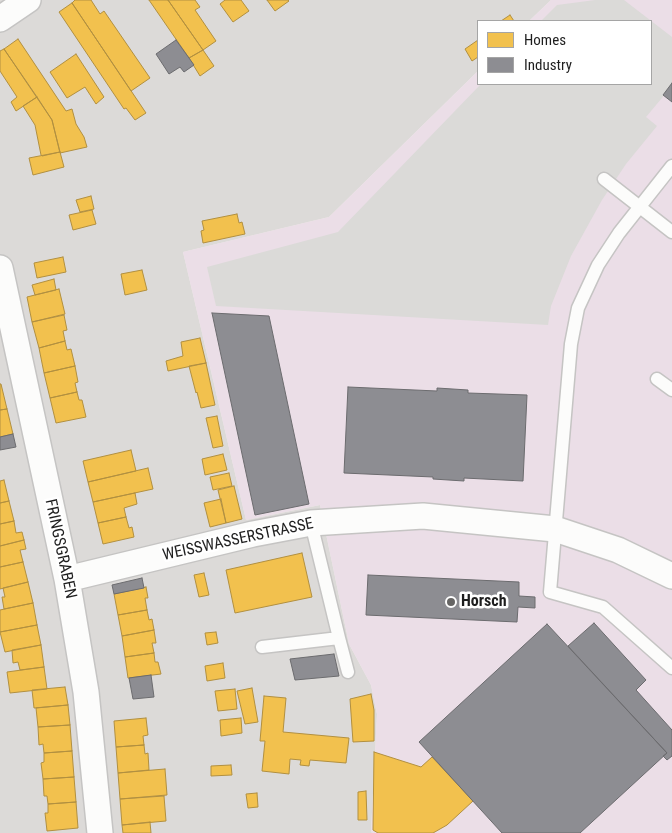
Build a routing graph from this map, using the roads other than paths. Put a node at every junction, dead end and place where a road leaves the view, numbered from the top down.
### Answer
1 (28, 0) edge
2 (0, 19) edge
3 (672, 166) edge
4 (604, 180) dead end
5 (639, 207) junction
6 (672, 232) edge
7 (1, 279) edge
8 (658, 379) dead end
9 (672, 390) edge
10 (311, 523) junction
11 (555, 529) junction
12 (672, 576) edge
13 (67, 579) junction
14 (339, 638) junction
15 (262, 648) dead end
16 (672, 668) edge
17 (348, 672) dead end
18 (100, 833) edge

1 - 2 street
3 - 5 lane
4 - 5 lane
5 - 6 lane
5 - 11 lane
7 - 13 street, FRINGSGRABEN
8 - 9 lane
10 - 11 street, WEISSWASSERSTRASSE
10 - 13 street, WEISSWASSERSTRASSE
10 - 14 lane
11 - 12 street, WEISSWASSERSTRASSE
11 - 16 lane
13 - 18 street, FRINGSGRABEN
14 - 15 lane
14 - 17 lane

